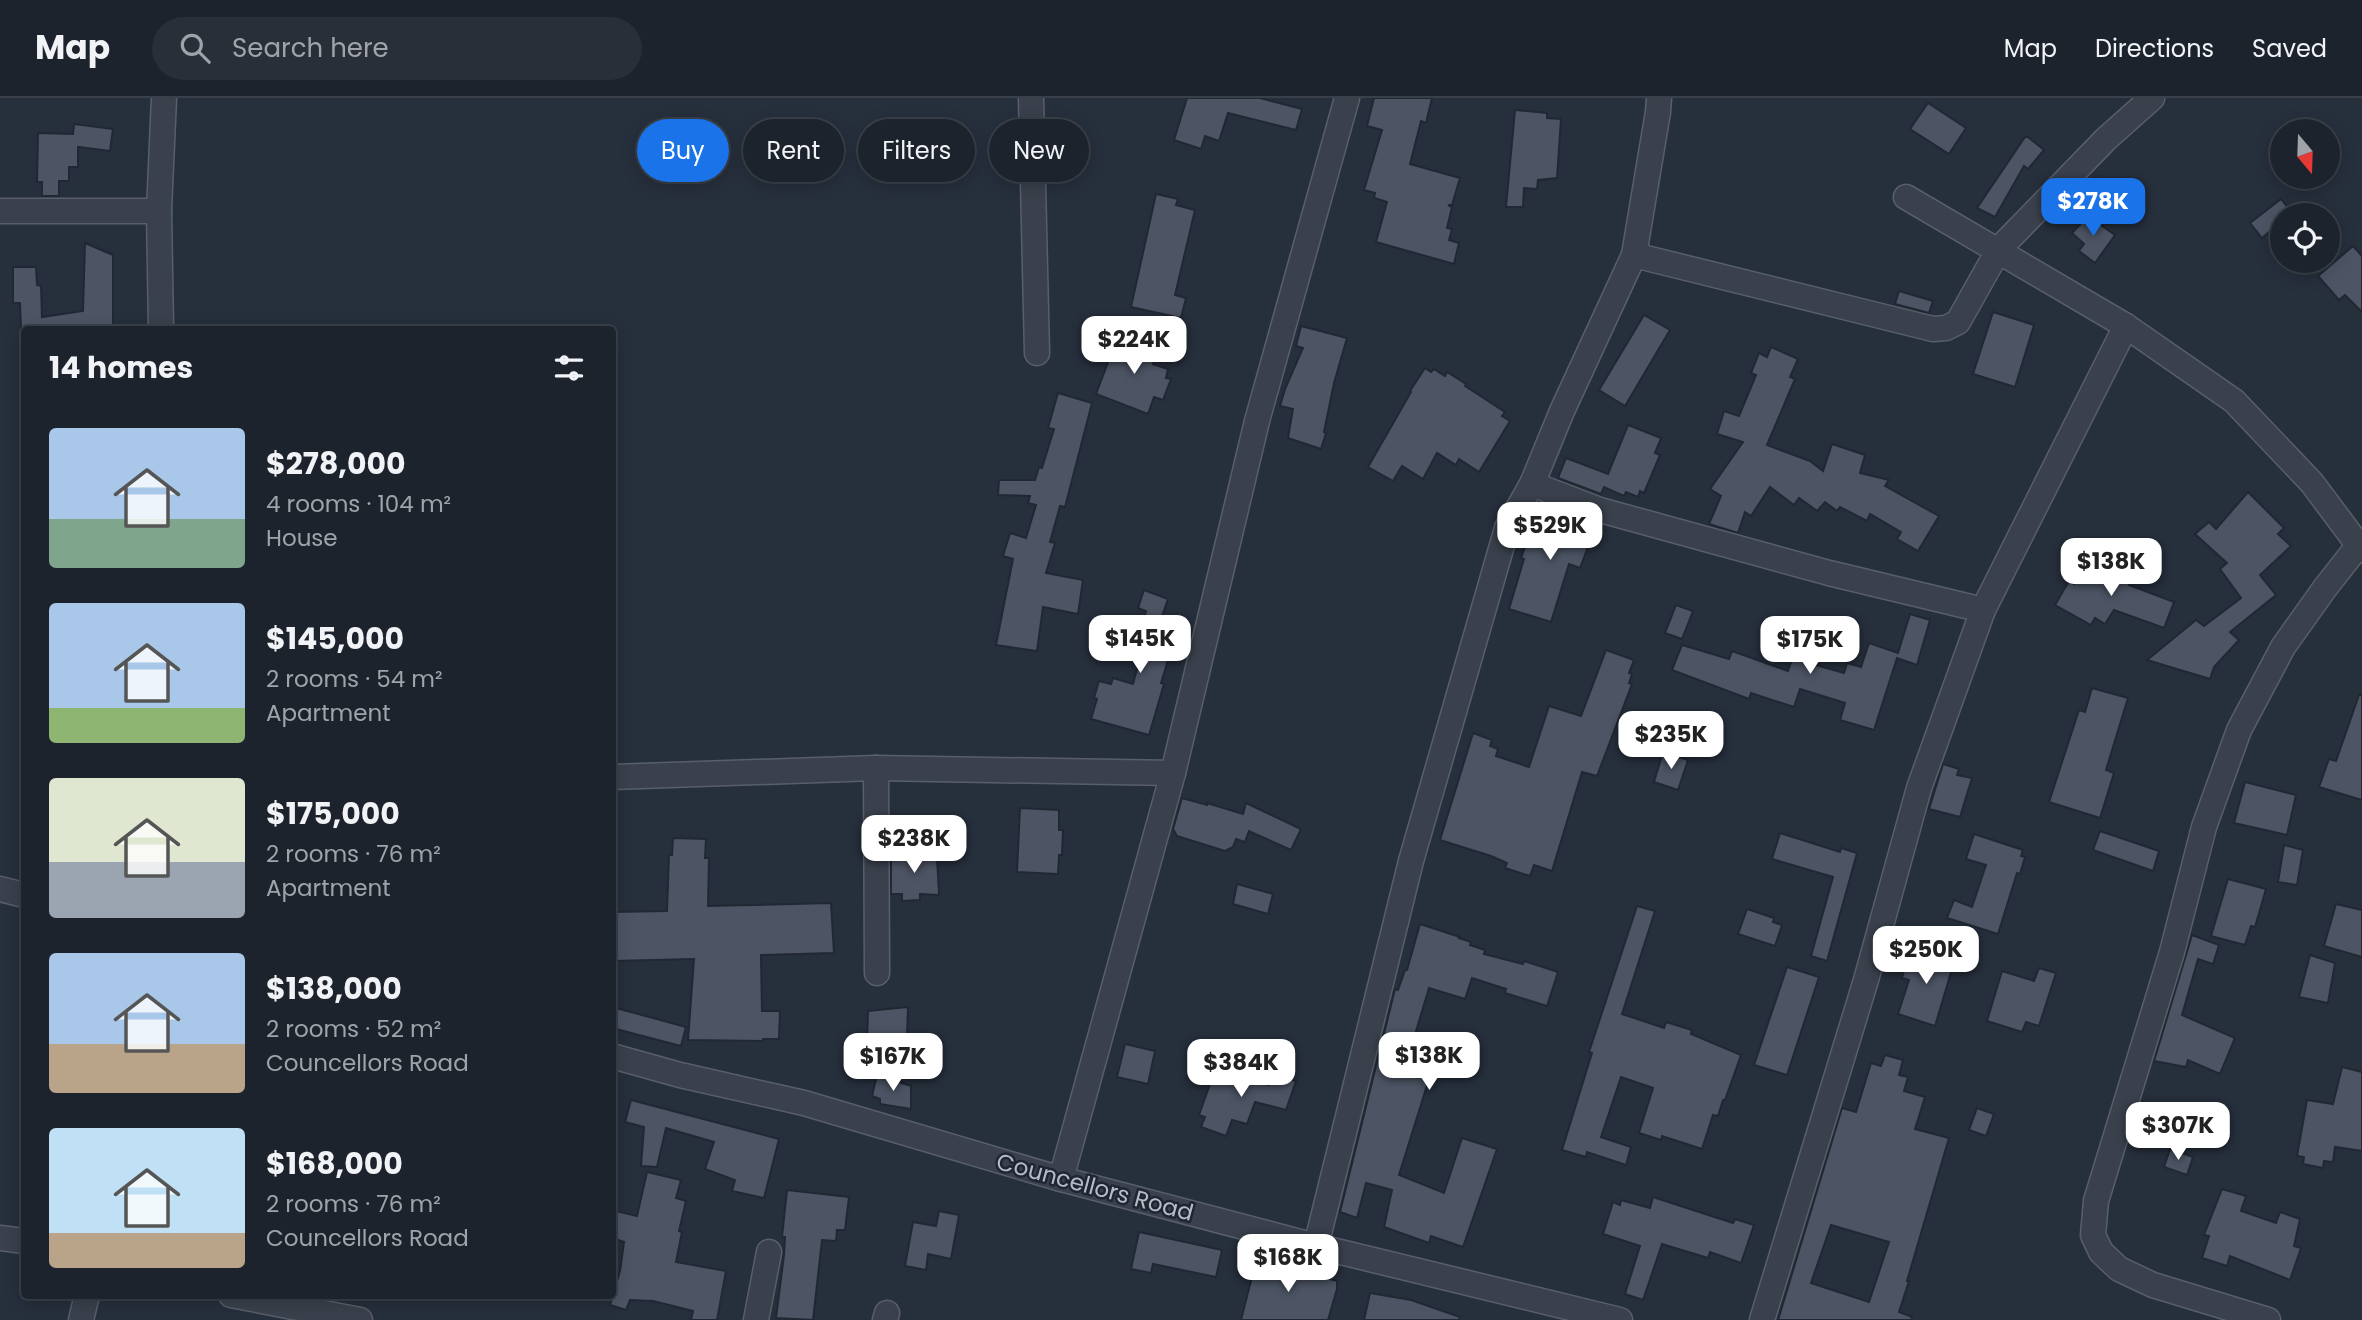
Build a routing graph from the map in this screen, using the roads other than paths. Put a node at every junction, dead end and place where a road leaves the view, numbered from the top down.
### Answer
1 (164, 98) edge
2 (1031, 98) edge
3 (1347, 98) edge
4 (1658, 98) edge
5 (2152, 98) edge
6 (1906, 197) dead end
7 (0, 211) edge
8 (159, 211) junction
9 (1999, 250) junction
10 (1634, 255) junction
11 (161, 326) edge
12 (2126, 326) junction
13 (1037, 352) dead end
14 (1532, 484) junction
15 (2360, 548) edge
16 (1983, 610) junction
17 (876, 768) junction
18 (1173, 773) junction
19 (616, 777) edge
20 (0, 889) edge
21 (21, 894) edge
22 (877, 973) dead end
23 (616, 1057) edge
24 (1061, 1179) junction
25 (0, 1238) edge
26 (21, 1241) edge
27 (1316, 1246) junction
28 (769, 1252) dead end
29 (86, 1299) edge
30 (252, 1299) edge
31 (81, 1320) edge
32 (360, 1320) edge
33 (756, 1320) edge
34 (1620, 1320) edge
35 (1762, 1320) edge
36 (2268, 1320) edge

1 - 8 street
2 - 13 street
3 - 18 street
4 - 10 street
5 - 9 street
6 - 9 street
7 - 8 street
8 - 11 street
9 - 10 street
9 - 12 street
10 - 14 street
12 - 15 street
12 - 16 street
14 - 16 street
14 - 27 street
15 - 36 street
16 - 35 street
17 - 18 street
17 - 19 street
17 - 22 street
18 - 24 street
20 - 21 street
23 - 24 street, Councellors Road
24 - 27 street, Councellors Road
25 - 26 street
27 - 34 street, Councellors Road
28 - 33 street
29 - 31 street
30 - 32 street

